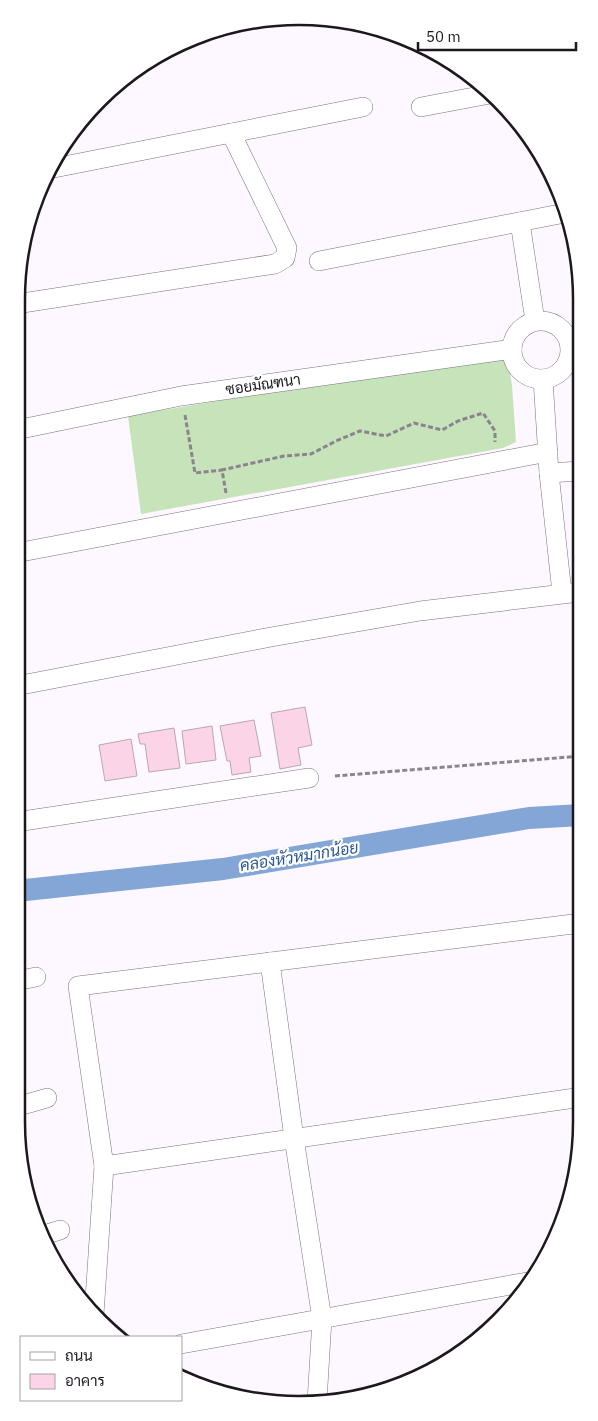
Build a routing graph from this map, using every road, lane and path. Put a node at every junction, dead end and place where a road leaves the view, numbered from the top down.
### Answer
1 (483, 95) edge
2 (363, 107) dead end
3 (420, 107) dead end
4 (231, 133) junction
5 (59, 167) edge
6 (559, 214) edge
7 (520, 222) junction
8 (319, 261) dead end
9 (25, 303) edge
10 (535, 321) junction
11 (573, 342) edge
12 (573, 348) edge
13 (512, 349) junction
14 (543, 379) junction
15 (181, 396) junction
16 (25, 428) edge
17 (548, 452) junction
18 (496, 462) junction
19 (222, 470) junction
20 (573, 472) edge
21 (549, 474) junction
22 (230, 512) junction
23 (25, 551) edge
24 (571, 593) edge
25 (25, 684) edge
26 (573, 757) edge
27 (335, 776) dead end
28 (309, 778) dead end
29 (25, 821) edge
30 (573, 924) edge
31 (270, 962) junction
32 (36, 977) dead end
33 (25, 980) edge
34 (47, 1098) dead end
35 (573, 1098) edge
36 (25, 1104) edge
37 (294, 1138) junction
38 (104, 1166) junction
39 (520, 1283) edge
40 (95, 1305) edge
41 (322, 1319) junction
42 (182, 1344) edge
43 (317, 1395) edge

1 - 3 street
2 - 4 street
4 - 5 street
4 - 9 street
6 - 7 street
7 - 8 street
7 - 10 street
10 - 11 street
10 - 13 street
12 - 14 street
13 - 14 street
13 - 15 street, ซอยมัณฑนา
14 - 17 street
15 - 16 street, ซอยมัณฑนา
15 - 19 path
17 - 18 street
17 - 21 street
18 - 19 path
18 - 22 street
19 - 22 path
20 - 21 street
21 - 24 street
22 - 23 street
24 - 25 street
26 - 27 path
28 - 29 street
30 - 31 street
31 - 37 street
31 - 38 street
32 - 33 street
34 - 36 street
35 - 37 street
37 - 38 street
37 - 41 street
38 - 40 street
39 - 41 street
41 - 42 street
41 - 43 street

